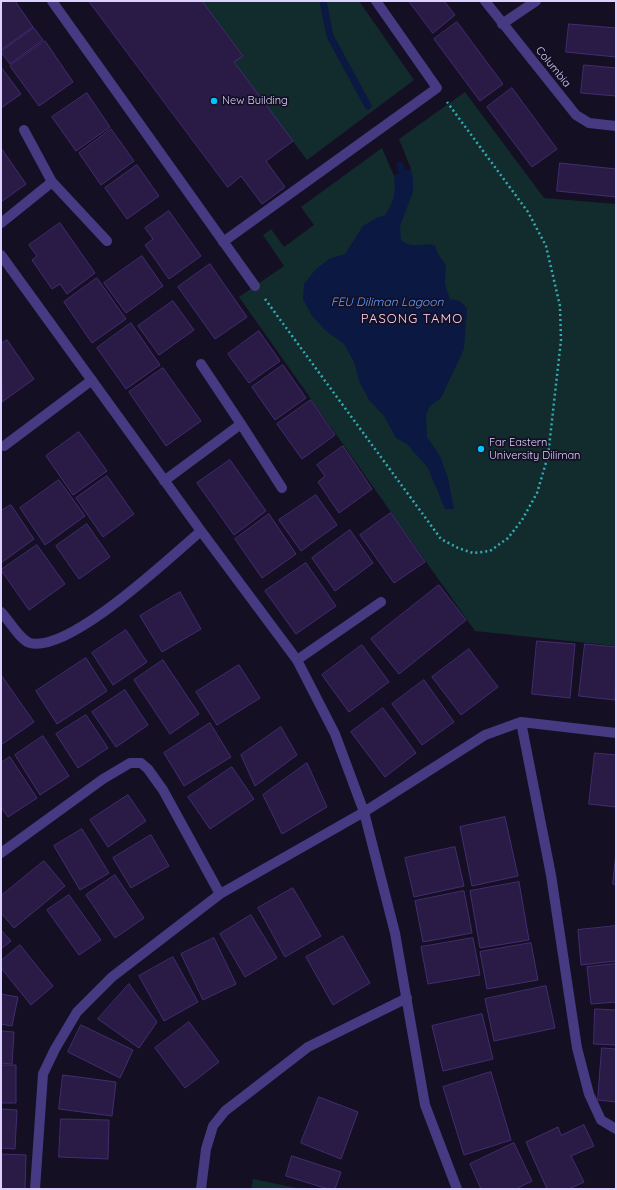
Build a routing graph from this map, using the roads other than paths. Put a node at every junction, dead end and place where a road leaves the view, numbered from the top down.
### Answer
1 (52, 1) edge
2 (376, 1) edge
3 (485, 1) edge
4 (536, 1) edge
5 (502, 24) junction
6 (616, 126) edge
7 (24, 130) dead end
8 (52, 182) junction
9 (1, 223) edge
10 (107, 241) dead end
11 (223, 242) junction
12 (1, 255) edge
13 (256, 286) road end
14 (200, 364) dead end
15 (92, 380) junction
16 (240, 424) junction
17 (4, 446) dead end
18 (164, 481) junction
19 (282, 488) dead end
20 (201, 531) junction
21 (381, 602) dead end
22 (1, 612) edge
23 (297, 660) junction
24 (521, 722) junction
25 (616, 733) edge
26 (364, 812) junction
27 (1, 853) edge
28 (220, 894) junction
29 (407, 998) junction
30 (616, 1129) edge
31 (35, 1189) edge
32 (201, 1189) edge
33 (457, 1189) edge

1 - 11 street
2 - 11 street
3 - 5 street, Columbia
4 - 5 street
5 - 6 street, Columbia
7 - 8 street
8 - 9 street
8 - 10 street
11 - 13 street
12 - 15 street
14 - 16 street
15 - 17 street
15 - 18 street
16 - 18 street
16 - 19 street
18 - 20 street
20 - 22 street
20 - 23 street
21 - 23 street
23 - 26 street
24 - 25 street
24 - 26 street
24 - 30 street
26 - 28 street
26 - 29 street
27 - 28 street
28 - 31 street
29 - 32 street
29 - 33 street

